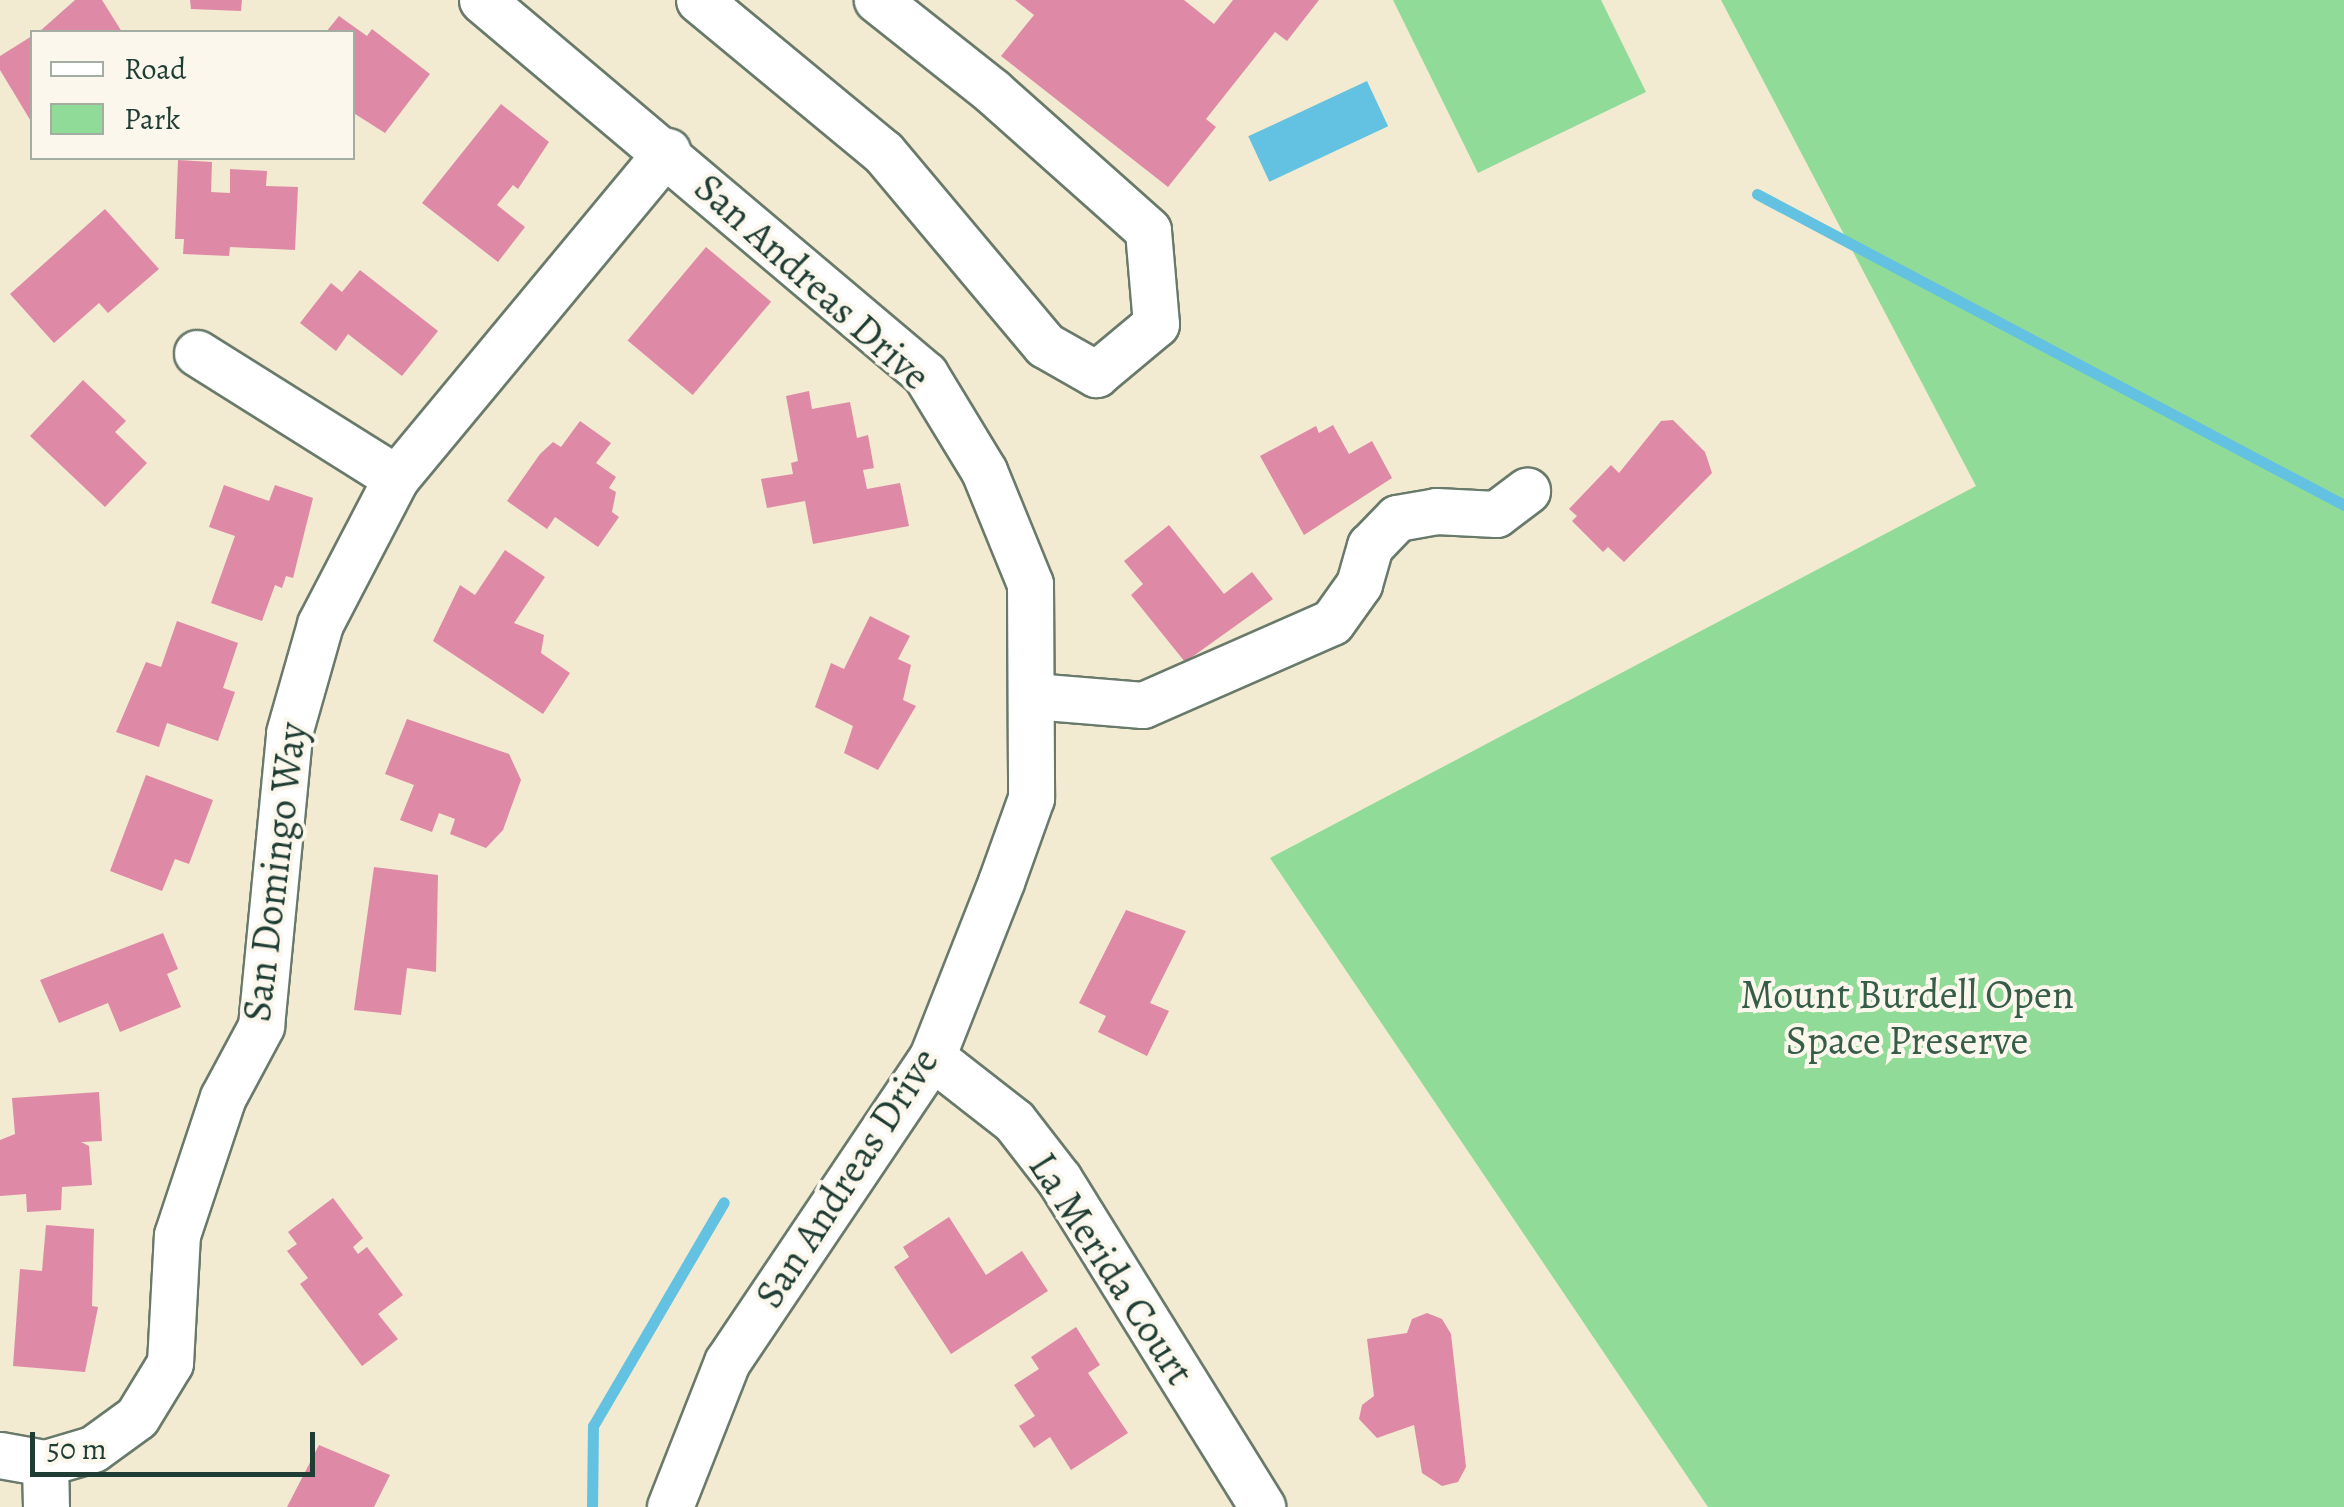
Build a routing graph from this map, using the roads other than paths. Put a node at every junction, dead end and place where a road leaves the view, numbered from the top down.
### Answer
1 (482, 0) edge
2 (699, 0) edge
3 (877, 0) edge
4 (666, 151) junction
5 (197, 353) dead end
6 (396, 478) junction
7 (1527, 491) dead end
8 (1032, 696) junction
9 (932, 1057) junction
10 (0, 1455) edge
11 (46, 1485) edge
12 (670, 1507) edge
13 (1262, 1507) edge

1 - 4 street, San Andreas Drive
2 - 3 street
4 - 6 street, San Domingo Way
4 - 8 street, San Andreas Drive
5 - 6 street
6 - 11 street, San Domingo Way
7 - 8 street
8 - 9 street, San Andreas Drive
9 - 12 street, San Andreas Drive
9 - 13 street, La Merida Court
10 - 11 street, San Domingo Way

